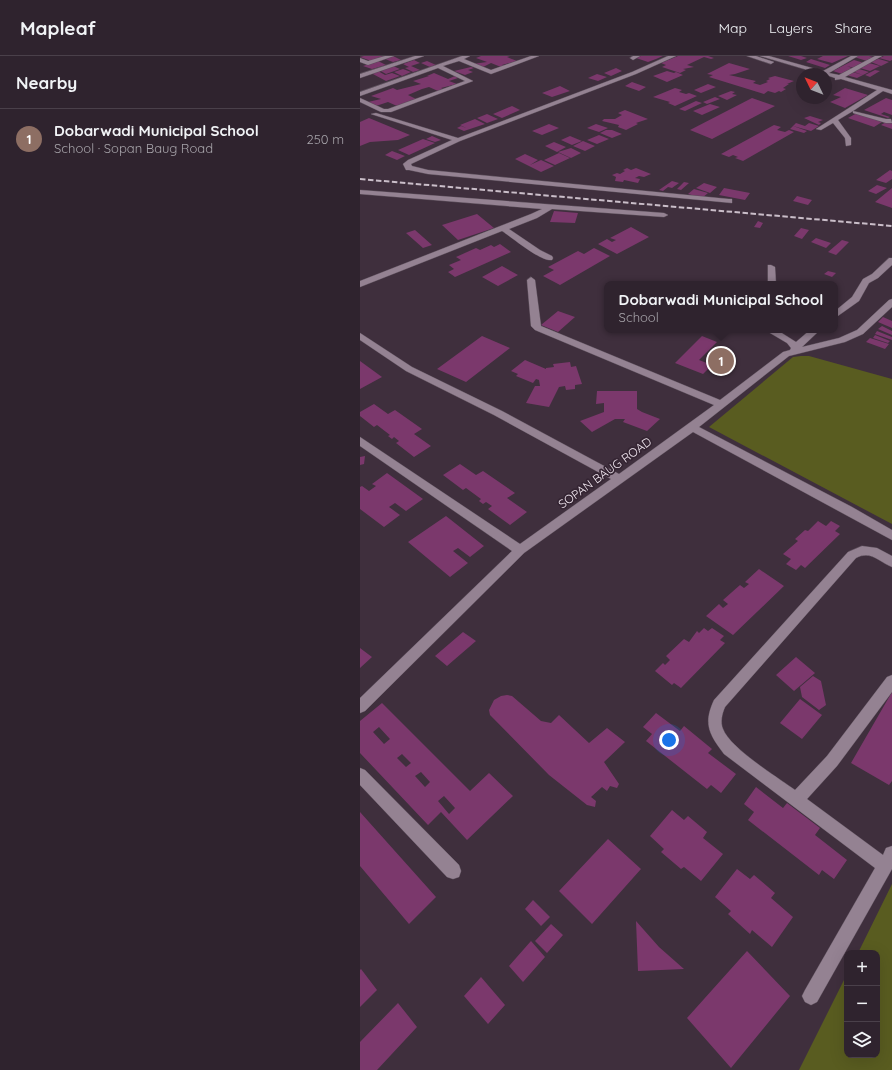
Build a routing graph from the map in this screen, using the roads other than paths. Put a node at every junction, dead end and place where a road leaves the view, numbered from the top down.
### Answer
1 (391, 56) edge
2 (420, 56) edge
3 (536, 56) edge
4 (672, 56) edge
5 (750, 56) edge
6 (766, 56) edge
7 (855, 56) edge
8 (879, 56) edge
9 (463, 57) edge
10 (360, 60) edge
11 (438, 66) junction
12 (795, 67) junction
13 (799, 68) edge
14 (832, 71) edge
15 (360, 76) edge
16 (832, 77) edge
17 (837, 79) junction
18 (882, 92) junction
19 (892, 92) edge
20 (360, 93) edge
21 (892, 96) edge
22 (360, 100) edge
23 (366, 112) dead end
24 (855, 112) junction
25 (848, 116) dead end
26 (834, 119) junction
27 (892, 121) edge
28 (819, 129) dead end
29 (458, 140) junction
30 (848, 145) dead end
31 (360, 192) edge
32 (729, 201) dead end
33 (551, 207) junction
34 (664, 214) dead end
35 (502, 228) junction
36 (550, 258) dead end
37 (892, 260) edge
38 (771, 267) dead end
39 (531, 280) dead end
40 (772, 281) edge
41 (360, 284) edge
42 (892, 302) edge
43 (838, 312) edge
44 (775, 333) edge
45 (813, 333) edge
46 (360, 336) edge
47 (795, 349) junction
48 (721, 404) junction
49 (692, 427) junction
50 (360, 441) edge
51 (619, 479) junction
52 (892, 536) edge
53 (520, 550) junction
54 (892, 562) edge
55 (892, 681) edge
56 (360, 707) edge
57 (360, 775) edge
58 (796, 800) junction
59 (888, 860) edge
60 (453, 871) dead end
61 (811, 996) dead end

1 - 10 street
2 - 15 street
3 - 9 street
4 - 29 street
5 - 12 street
6 - 12 street
7 - 14 street
8 - 17 street
9 - 11 street
9 - 20 street
11 - 20 street
11 - 22 street
12 - 13 street
16 - 17 street
17 - 18 street
18 - 19 street
18 - 21 street
18 - 24 street
18 - 26 street
23 - 29 street
24 - 25 street
24 - 27 street
26 - 28 street
26 - 30 street
29 - 32 street
31 - 33 street
33 - 34 street
33 - 35 street
35 - 36 street
35 - 41 street
37 - 43 street
38 - 40 street
39 - 48 street
42 - 47 street, SOPAN BAUG ROAD
44 - 47 street
45 - 47 street
46 - 51 street
47 - 48 street, SOPAN BAUG ROAD
48 - 49 street, SOPAN BAUG ROAD
49 - 51 street, SOPAN BAUG ROAD
49 - 52 street
50 - 53 street
51 - 53 street, SOPAN BAUG ROAD
53 - 56 street, SOPAN BAUG ROAD
54 - 58 street
55 - 58 street
57 - 60 street
58 - 59 street
59 - 61 street

